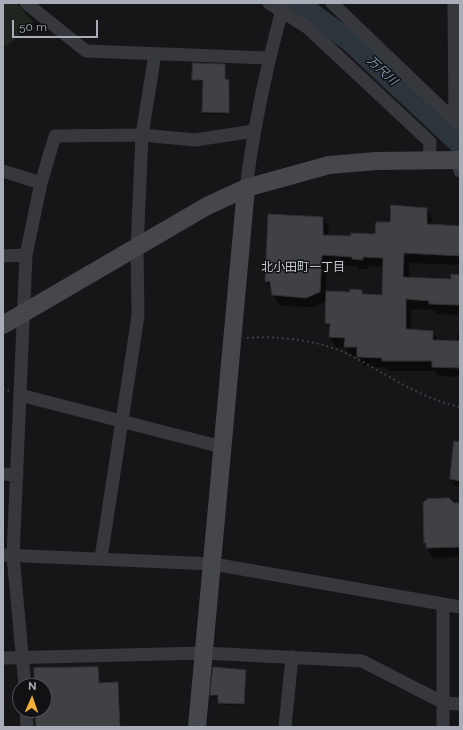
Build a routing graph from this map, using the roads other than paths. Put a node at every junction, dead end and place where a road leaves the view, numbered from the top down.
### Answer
1 (26, 3) edge
2 (269, 3) edge
3 (332, 3) edge
4 (454, 3) edge
5 (283, 7) edge
6 (155, 54) junction
7 (268, 58) junction
8 (457, 65) edge
9 (458, 123) edge
10 (254, 130) junction
11 (142, 135) junction
12 (429, 160) junction
13 (459, 164) edge
14 (3, 171) edge
15 (41, 183) junction
16 (246, 188) junction
17 (137, 248) junction
18 (26, 255) junction
19 (3, 256) edge
20 (23, 313) junction
21 (3, 324) edge
22 (20, 395) junction
23 (121, 422) junction
24 (222, 447) junction
25 (3, 474) edge
26 (17, 475) junction
27 (8, 556) edge
28 (101, 558) junction
29 (213, 564) junction
30 (443, 604) junction
31 (460, 607) edge
32 (204, 652) junction
33 (292, 657) junction
34 (3, 658) edge
35 (24, 658) junction
36 (25, 678) edge
37 (444, 703) junction
38 (460, 704) edge
39 (197, 727) edge
40 (285, 727) edge
41 (443, 727) edge

1 - 6 street
2 - 5 street
3 - 9 street
4 - 8 street
5 - 7 street
5 - 12 street
6 - 7 street
6 - 11 street
7 - 10 street
8 - 9 street
10 - 11 street
10 - 16 street
11 - 15 street
11 - 17 street
12 - 13 street
12 - 16 street
14 - 15 street
15 - 18 street
16 - 17 street
16 - 24 street
17 - 20 street
17 - 23 street
18 - 19 street
18 - 20 street
20 - 21 street
20 - 22 street
22 - 23 street
22 - 26 street
23 - 24 street
23 - 28 street
24 - 29 street
25 - 26 street
26 - 27 street
27 - 28 street
27 - 35 street
28 - 29 street
29 - 30 street
29 - 32 street
30 - 31 street
30 - 37 street
32 - 33 street
32 - 35 street
32 - 39 street
33 - 37 street
33 - 40 street
34 - 35 street
35 - 36 street
37 - 38 street
37 - 41 street

